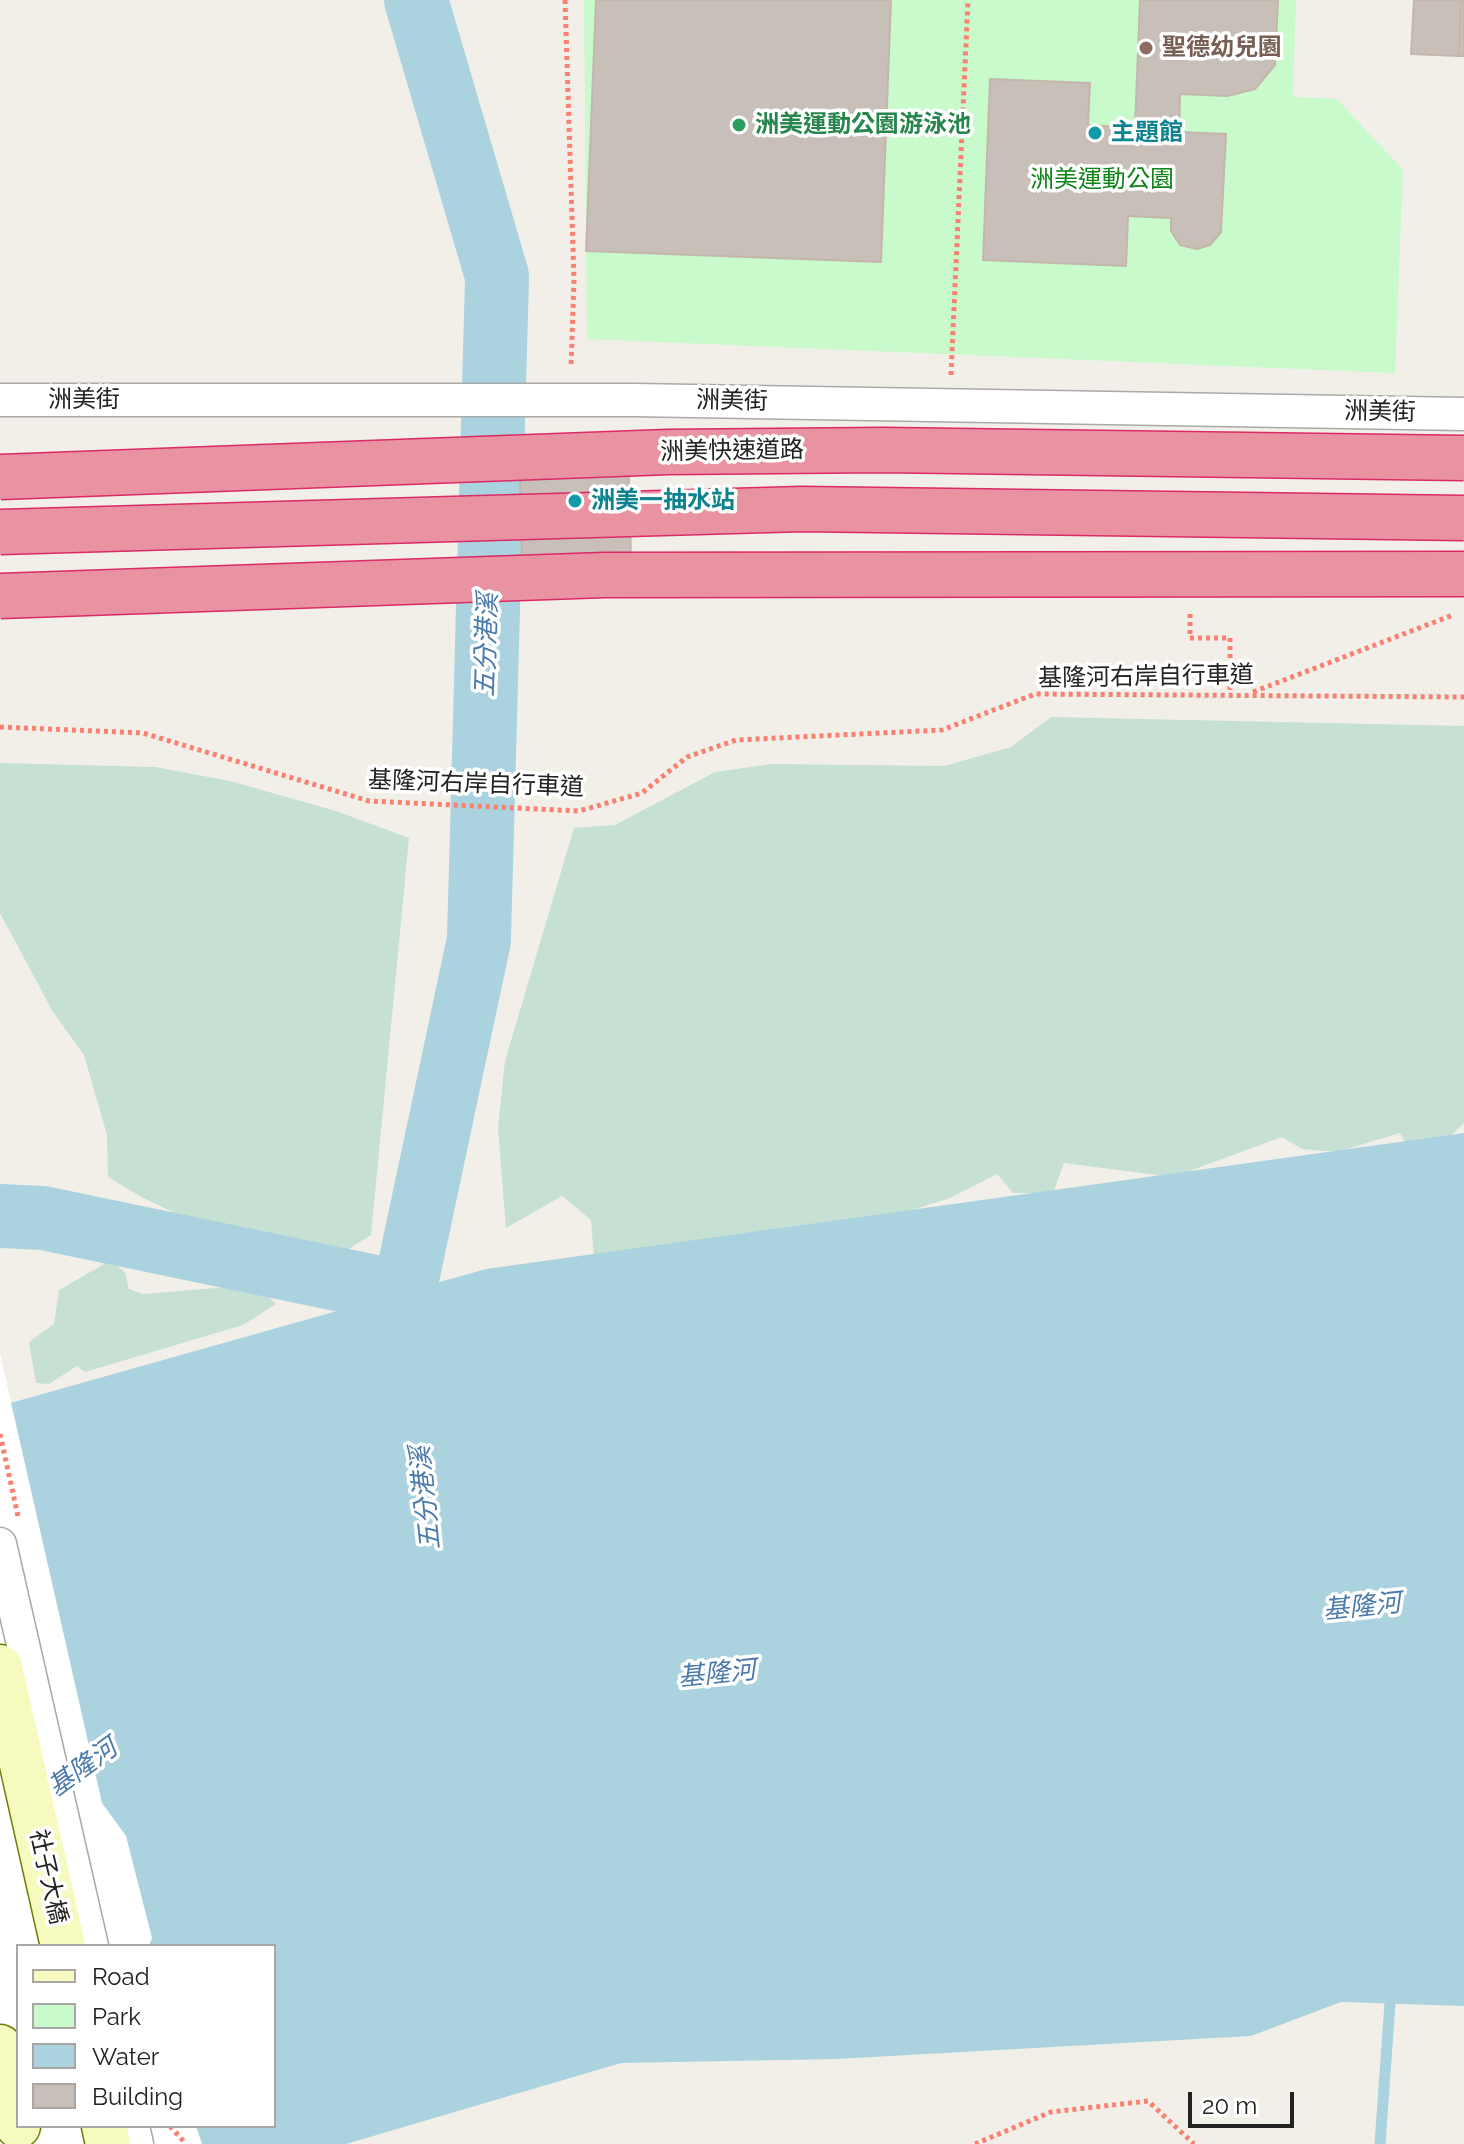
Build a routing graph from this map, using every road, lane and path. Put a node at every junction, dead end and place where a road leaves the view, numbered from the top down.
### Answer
1 (565, 0) edge
2 (968, 0) edge
3 (571, 377) dead end
4 (0, 400) edge
5 (950, 404) junction
6 (1464, 414) edge
7 (1464, 458) edge
8 (0, 477) edge
9 (1464, 518) edge
10 (0, 532) edge
11 (1464, 574) edge
12 (0, 596) edge
13 (1191, 599) dead end
14 (1464, 611) edge
15 (1230, 693) junction
16 (1249, 693) junction
17 (1464, 697) edge
18 (0, 727) edge
19 (0, 1544) edge
20 (0, 1667) edge
21 (63, 1944) edge
22 (92, 1944) edge
23 (0, 2047) edge
24 (16, 2117) edge
25 (172, 2128) edge
26 (186, 2144) edge
27 (975, 2144) edge
28 (1194, 2144) edge

1 - 3 path
2 - 5 path
4 - 5 street, 洲美街
5 - 6 street, 洲美街
7 - 8 highway, 洲美快速道路, bridge
9 - 10 highway, bridge
11 - 12 highway, bridge
13 - 15 path
14 - 16 path
15 - 16 path, 基隆河右岸自行車道
15 - 18 path, 基隆河右岸自行車道
16 - 17 path, 基隆河右岸自行車道
19 - 22 street
20 - 21 street, 社子大橋
23 - 24 street
25 - 26 path
27 - 28 path

